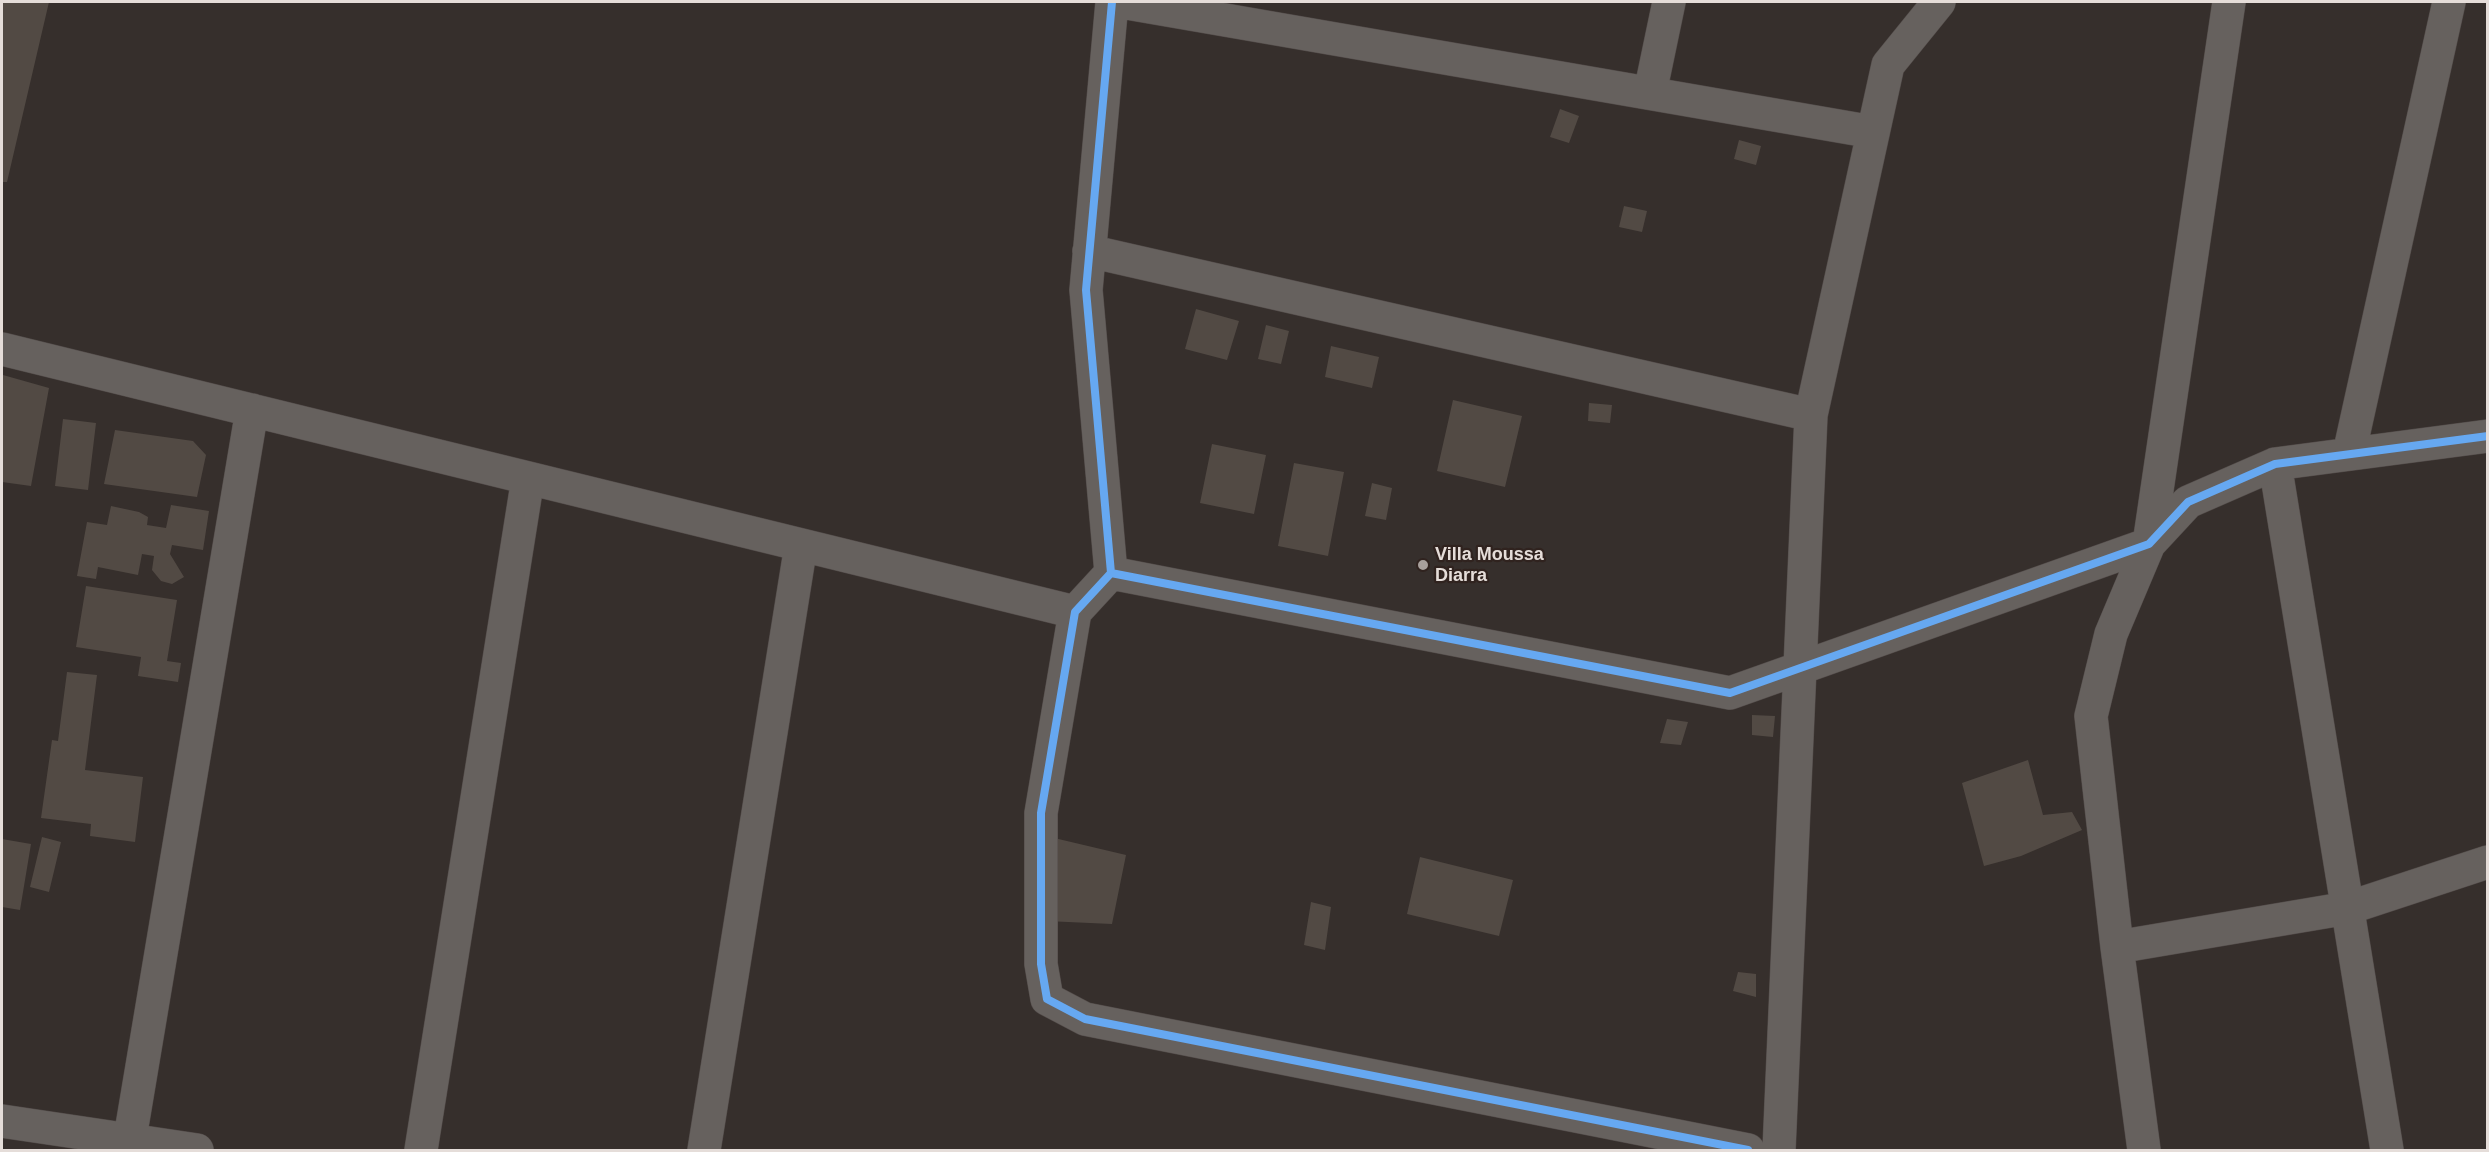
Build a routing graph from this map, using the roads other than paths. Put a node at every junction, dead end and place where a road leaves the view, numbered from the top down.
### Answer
1 (1112, 2) edge
2 (1121, 2) edge
3 (1669, 2) edge
4 (1940, 2) edge
5 (2229, 2) edge
6 (2449, 2) edge
7 (1650, 93) junction
8 (1873, 132) junction
9 (1089, 251) junction
10 (2, 349) edge
11 (252, 410) junction
12 (1811, 415) junction
13 (2487, 436) edge
14 (2349, 454) junction
15 (2275, 464) junction
16 (528, 478) junction
17 (2149, 544) junction
18 (801, 545) junction
19 (1111, 573) junction
20 (1075, 612) junction
21 (1800, 667) junction
22 (2487, 862) edge
23 (2348, 908) junction
24 (2117, 947) junction
25 (2, 1121) edge
26 (129, 1145) edge
27 (197, 1150) edge
28 (421, 1150) edge
29 (704, 1150) edge
30 (1748, 1150) edge
31 (1779, 1150) edge
32 (2144, 1150) edge
33 (2387, 1150) edge

1 - 9 street
2 - 7 street
3 - 7 street
4 - 8 street
5 - 17 street
6 - 14 street
7 - 8 street
8 - 12 street
9 - 12 street
9 - 19 street
10 - 11 street
11 - 16 street
11 - 26 street
12 - 21 street
13 - 14 street
14 - 15 street
15 - 17 street
15 - 23 street
16 - 18 street
16 - 28 street
17 - 21 street
17 - 24 street
18 - 20 street
18 - 29 street
19 - 20 street
19 - 21 street
20 - 30 street
21 - 31 street
22 - 23 street
23 - 24 street
23 - 33 street
24 - 32 street
25 - 26 street
26 - 27 street

